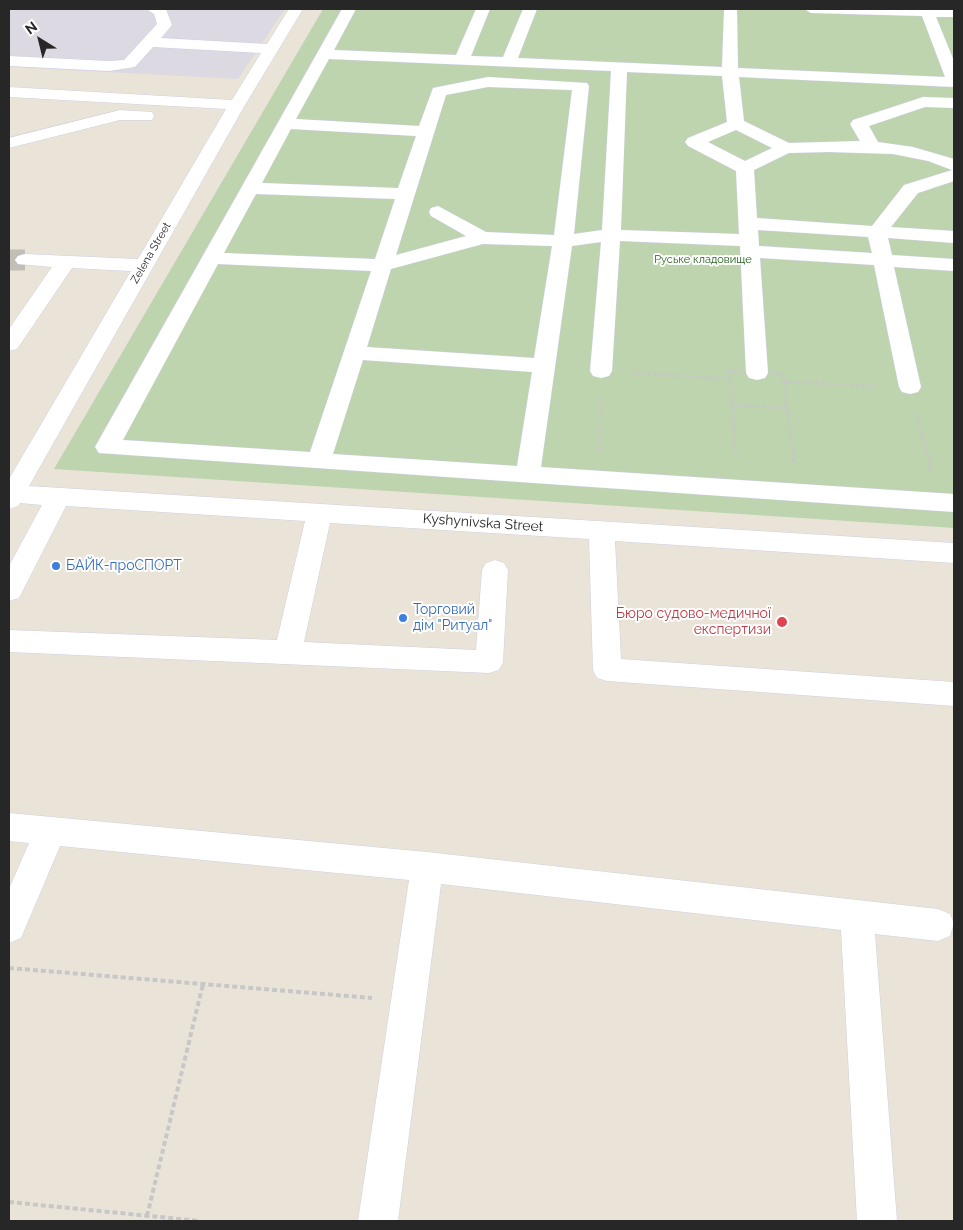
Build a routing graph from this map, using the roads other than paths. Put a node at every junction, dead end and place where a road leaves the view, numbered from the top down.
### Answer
1 (153, 9) edge
2 (296, 9) edge
3 (349, 9) edge
4 (483, 9) edge
5 (530, 9) edge
6 (733, 9) edge
7 (811, 9) edge
8 (926, 10) edge
9 (954, 13) edge
10 (150, 42) junction
11 (270, 49) junction
12 (324, 54) junction
13 (9, 61) edge
14 (460, 61) junction
15 (508, 63) junction
16 (619, 68) junction
17 (730, 73) junction
18 (954, 81) edge
19 (9, 92) edge
20 (954, 103) edge
21 (232, 113) junction
22 (285, 124) junction
23 (736, 124) junction
24 (426, 131) junction
25 (9, 143) edge
26 (871, 146) junction
27 (786, 148) junction
28 (954, 165) edge
29 (745, 168) junction
30 (954, 175) edge
31 (250, 188) junction
32 (406, 194) junction
33 (438, 212) dead end
34 (877, 232) junction
35 (611, 234) junction
36 (954, 237) edge
37 (482, 238) junction
38 (748, 238) junction
39 (563, 241) junction
40 (211, 258) junction
41 (25, 260) tunnel mouth
42 (884, 260) junction
43 (66, 262) junction
44 (143, 265) junction
45 (954, 265) edge
46 (383, 266) junction
47 (9, 344) edge
48 (354, 353) junction
49 (544, 366) junction
50 (602, 371) road end
51 (757, 373) dead end
52 (910, 387) road end
53 (319, 461) junction
54 (528, 475) junction
55 (13, 486) edge
56 (59, 496) junction
57 (950, 499) edge
58 (320, 513) junction
59 (602, 531) junction
60 (952, 561) edge
61 (495, 570) dead end
62 (9, 591) edge
63 (9, 640) edge
64 (288, 652) junction
65 (954, 694) edge
66 (9, 827) edge
67 (50, 832) junction
68 (426, 867) junction
69 (857, 916) junction
70 (938, 925) dead end
71 (9, 927) edge
72 (378, 1221) edge
73 (877, 1221) edge

1 - 10 street
2 - 11 street, Zelena Street
3 - 12 street
4 - 14 street
5 - 15 street
6 - 17 street
7 - 8 street
8 - 9 street
8 - 18 street
10 - 11 street
10 - 13 street
11 - 21 street, Zelena Street
12 - 14 street
12 - 22 street
14 - 15 street
15 - 16 street
16 - 17 street
16 - 35 street
17 - 18 street
17 - 23 street
19 - 21 street
20 - 26 street
21 - 25 street
21 - 44 street, Zelena Street
22 - 24 street
22 - 31 street
23 - 27 street
23 - 29 street
24 - 32 street
24 - 39 street
26 - 27 street
26 - 28 street
27 - 29 street
29 - 38 street
30 - 34 street
31 - 32 street
31 - 40 street
32 - 46 street
33 - 37 street
34 - 36 street
34 - 38 street
34 - 42 street
35 - 38 street
35 - 39 street
35 - 50 street
37 - 39 street
37 - 46 street
38 - 42 street
38 - 51 street
39 - 49 street
40 - 46 street
40 - 53 street
41 - 43 street
42 - 45 street
42 - 52 street
43 - 44 street
43 - 47 street
44 - 55 street, Zelena Street
46 - 48 street
48 - 49 street
48 - 53 street
49 - 54 street
53 - 54 street
54 - 57 street
55 - 56 street, Kyshynivska Street
56 - 58 street, Kyshynivska Street
56 - 62 street
58 - 59 street, Kyshynivska Street
58 - 64 street
59 - 60 street, Kyshynivska Street
59 - 65 street
61 - 64 street
63 - 64 street
66 - 67 street
67 - 68 street
67 - 71 street
68 - 69 street
68 - 72 street
69 - 70 street
69 - 73 street

